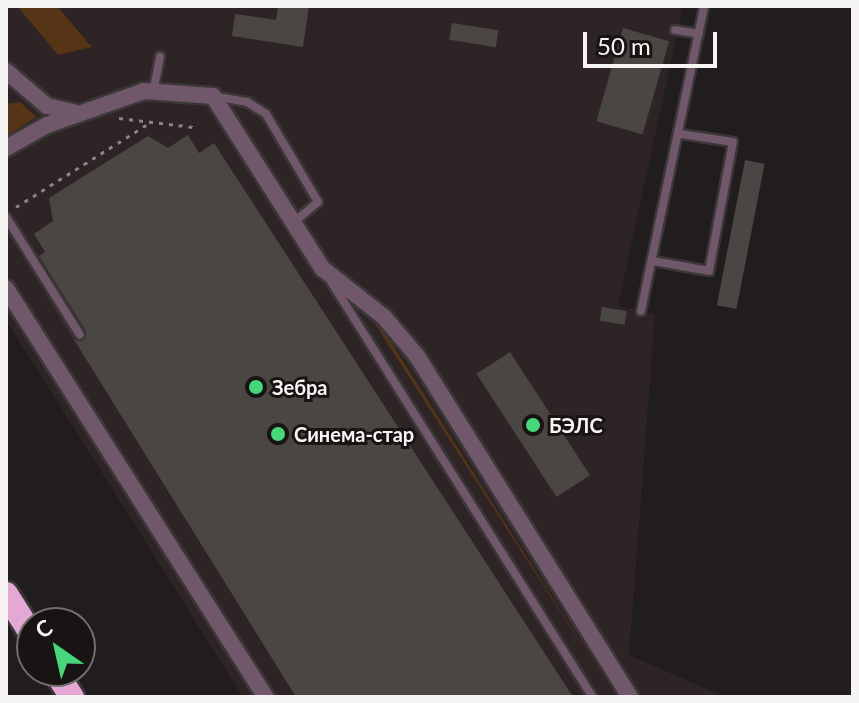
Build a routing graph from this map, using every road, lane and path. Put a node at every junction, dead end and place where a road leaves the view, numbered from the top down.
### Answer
1 (704, 6) edge
2 (675, 30) dead end
3 (699, 34) junction
4 (160, 57) dead end
5 (6, 71) edge
6 (154, 88) junction
7 (6, 92) edge
8 (213, 96) junction
9 (36, 99) junction
10 (87, 111) junction
11 (115, 118) dead end
12 (151, 122) junction
13 (47, 125) junction
14 (193, 127) dead end
15 (681, 134) junction
16 (6, 148) edge
17 (6, 215) edge
18 (294, 222) junction
19 (653, 261) junction
20 (323, 269) junction
21 (6, 288) edge
22 (641, 311) dead end
23 (80, 335) dead end
24 (266, 697) edge
25 (593, 697) edge
26 (630, 697) edge

1 - 3 lane
2 - 3 lane
3 - 15 lane
4 - 6 lane
5 - 9 street
6 - 8 street
6 - 10 street
7 - 9 street
8 - 18 street
8 - 18 lane
9 - 10 street
9 - 13 street
10 - 13 street
11 - 12 path
12 - 14 path
12 - 17 path
13 - 16 street
15 - 19 lane
15 - 19 lane
17 - 23 lane
18 - 20 street
19 - 22 lane
20 - 25 lane
20 - 26 street
21 - 24 street

